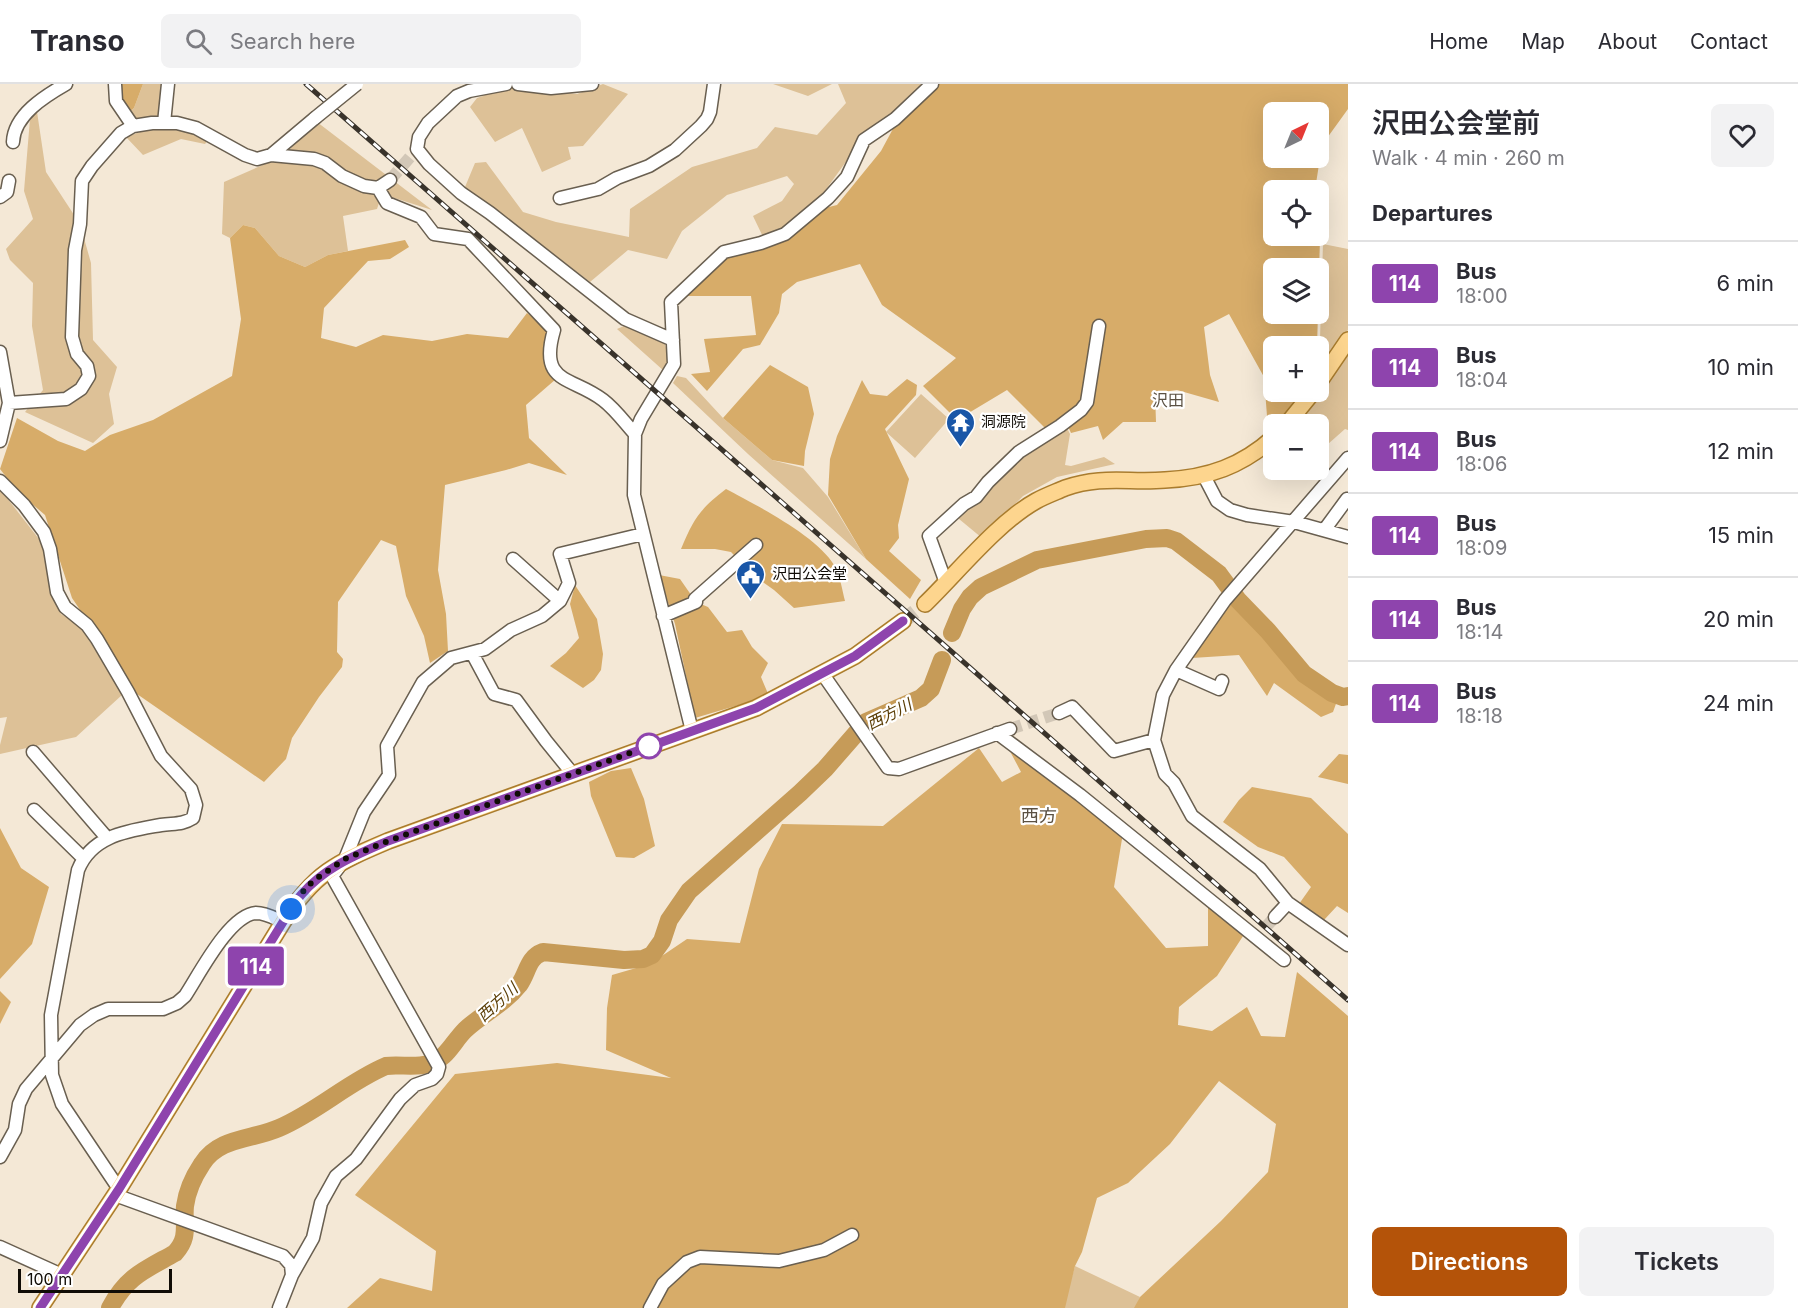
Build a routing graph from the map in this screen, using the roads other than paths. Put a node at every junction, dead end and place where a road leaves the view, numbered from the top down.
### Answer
1 (66, 84) edge
2 (115, 84) edge
3 (168, 84) edge
4 (357, 84) edge
5 (506, 84) edge
6 (518, 84) edge
7 (592, 84) edge
8 (714, 84) edge
9 (932, 84) edge
10 (469, 88) edge
11 (164, 123) junction
12 (133, 126) junction
13 (13, 142) dead end
14 (271, 155) junction
15 (390, 180) tunnel mouth
16 (9, 181) dead end
17 (378, 188) junction
18 (0, 197) edge
19 (560, 198) dead end
20 (1099, 326) dead end
21 (673, 340) junction
22 (1348, 340) edge
23 (0, 356) edge
24 (1329, 368) edge
25 (1305, 402) edge
26 (9, 403) junction
27 (1295, 414) edge
28 (636, 434) junction
29 (0, 441) edge
30 (1263, 446) edge
31 (1348, 458) edge
32 (1204, 476) junction
33 (0, 482) edge
34 (1347, 499) edge
35 (1294, 522) junction
36 (1325, 529) junction
37 (643, 534) junction
38 (1348, 537) edge
39 (756, 545) dead end
40 (513, 559) dead end
41 (946, 583) junction
42 (713, 593) dead end
43 (696, 596) junction
44 (560, 601) junction
45 (925, 604) tunnel mouth
46 (663, 616) junction
47 (903, 621) tunnel mouth
48 (472, 652) junction
49 (1176, 670) junction
50 (822, 673) junction
51 (1222, 681) dead end
52 (1059, 713) tunnel mouth
53 (1010, 729) tunnel mouth
54 (692, 731) junction
55 (997, 733) junction
56 (1154, 740) junction
57 (33, 752) dead end
58 (572, 773) junction
59 (34, 810) dead end
60 (107, 838) junction
61 (82, 858) junction
62 (345, 859) junction
63 (1288, 903) junction
64 (1275, 917) tunnel mouth
65 (283, 922) junction
66 (1348, 945) edge
67 (1284, 960) dead end
68 (50, 1060) junction
69 (0, 1157) edge
70 (117, 1192) junction
71 (852, 1235) dead end
72 (0, 1247) edge
73 (62, 1275) junction
74 (292, 1275) junction
75 (40, 1308) edge
76 (279, 1308) edge
77 (650, 1308) edge

1 - 13 street
2 - 12 street
3 - 11 street
4 - 14 street, bridge
5 - 10 street
6 - 7 street
8 - 19 street
9 - 21 street
10 - 21 street
11 - 12 street
11 - 14 street
12 - 26 street
14 - 17 street
15 - 17 street
16 - 18 street
17 - 28 street
20 - 41 street
21 - 28 street
22 - 24 main road
23 - 26 street
25 - 27 main road
26 - 29 street
28 - 37 street
30 - 32 main road
31 - 35 street
32 - 35 street
32 - 41 main road
33 - 60 street
34 - 36 street
35 - 36 street
35 - 49 street
36 - 38 street
37 - 44 street
37 - 46 street
39 - 43 street
40 - 44 street
41 - 45 main road
42 - 43 street
43 - 46 street
44 - 48 street
46 - 54 street
47 - 50 main road
48 - 58 street
48 - 62 street
49 - 51 street
49 - 56 street
50 - 54 main road
50 - 55 street
52 - 56 street
53 - 55 street
54 - 58 main road
55 - 67 street
56 - 63 street
57 - 60 street
58 - 62 main road
59 - 61 street
60 - 61 street
61 - 68 street
62 - 65 main road
62 - 74 street
63 - 64 street
63 - 66 street
65 - 68 street
65 - 70 main road
68 - 69 street
68 - 70 street
70 - 73 main road
70 - 74 street
71 - 77 street
72 - 73 street
73 - 75 main road
74 - 76 street

